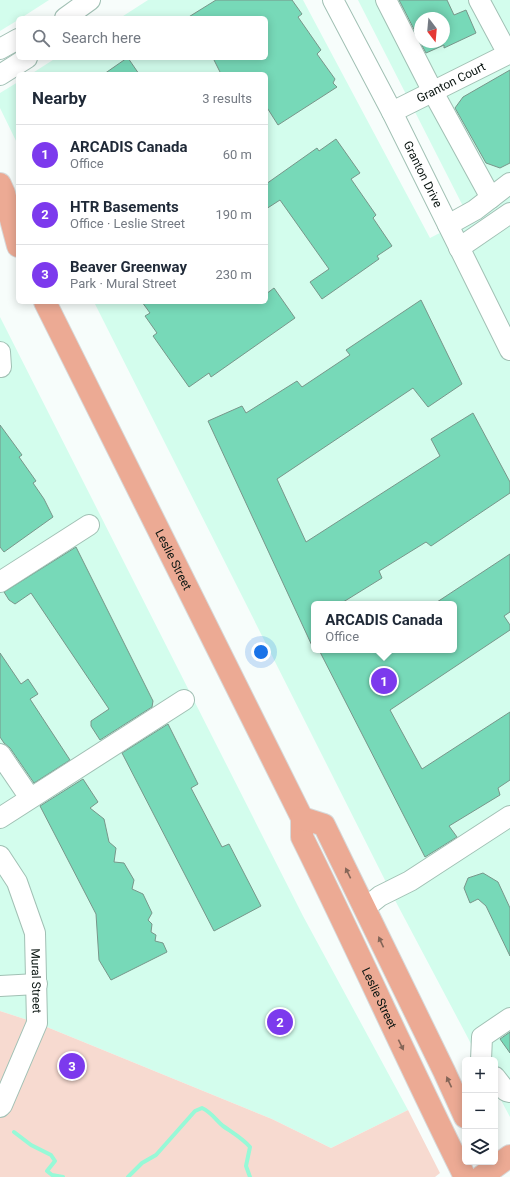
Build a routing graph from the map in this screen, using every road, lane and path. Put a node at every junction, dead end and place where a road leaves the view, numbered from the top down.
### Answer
1 (90, 0) edge
2 (332, 0) edge
3 (386, 0) edge
4 (479, 0) edge
5 (68, 16) edge
6 (16, 40) edge
7 (0, 49) edge
8 (509, 54) edge
9 (24, 60) edge
10 (0, 75) edge
11 (433, 92) junction
12 (392, 112) junction
13 (510, 183) edge
14 (0, 184) edge
15 (491, 198) junction
16 (510, 213) edge
17 (0, 223) edge
18 (448, 225) junction
19 (16, 241) edge
20 (16, 244) edge
21 (459, 248) junction
22 (46, 304) edge
23 (510, 350) edge
24 (0, 352) edge
25 (0, 367) edge
26 (89, 525) dead end
27 (0, 582) edge
28 (184, 700) dead end
29 (0, 754) edge
30 (30, 798) junction
31 (510, 816) edge
32 (0, 818) edge
33 (302, 818) junction
34 (0, 856) edge
35 (365, 908) junction
36 (37, 984) junction
37 (0, 986) edge
38 (510, 1018) edge
39 (481, 1057) edge
40 (498, 1081) edge
41 (510, 1092) edge
42 (0, 1107) edge
43 (462, 1111) edge
44 (510, 1156) edge
45 (487, 1172) edge
46 (465, 1177) edge

1 - 5 street
2 - 12 street, Granton Drive
3 - 11 street
4 - 8 street
6 - 7 street
8 - 11 street, Granton Court
9 - 10 street
11 - 12 street, Granton Court
11 - 15 street
12 - 18 street, Granton Drive
13 - 15 street
14 - 19 main road
15 - 18 street
16 - 21 street
17 - 20 main road
18 - 21 street, Granton Drive
21 - 23 street, Granton Drive
22 - 33 main road, Leslie Street
24 - 25 street
26 - 27 street
28 - 30 street
29 - 30 street
30 - 32 street
31 - 35 street
35 -> 33 main road, Leslie Street
33 -> 46 main road, Leslie Street
34 - 36 street, Mural Street
43 -> 35 main road, Leslie Street
36 - 37 street
36 - 42 street, Mural Street
38 - 39 street
40 - 41 street
44 - 45 main road

